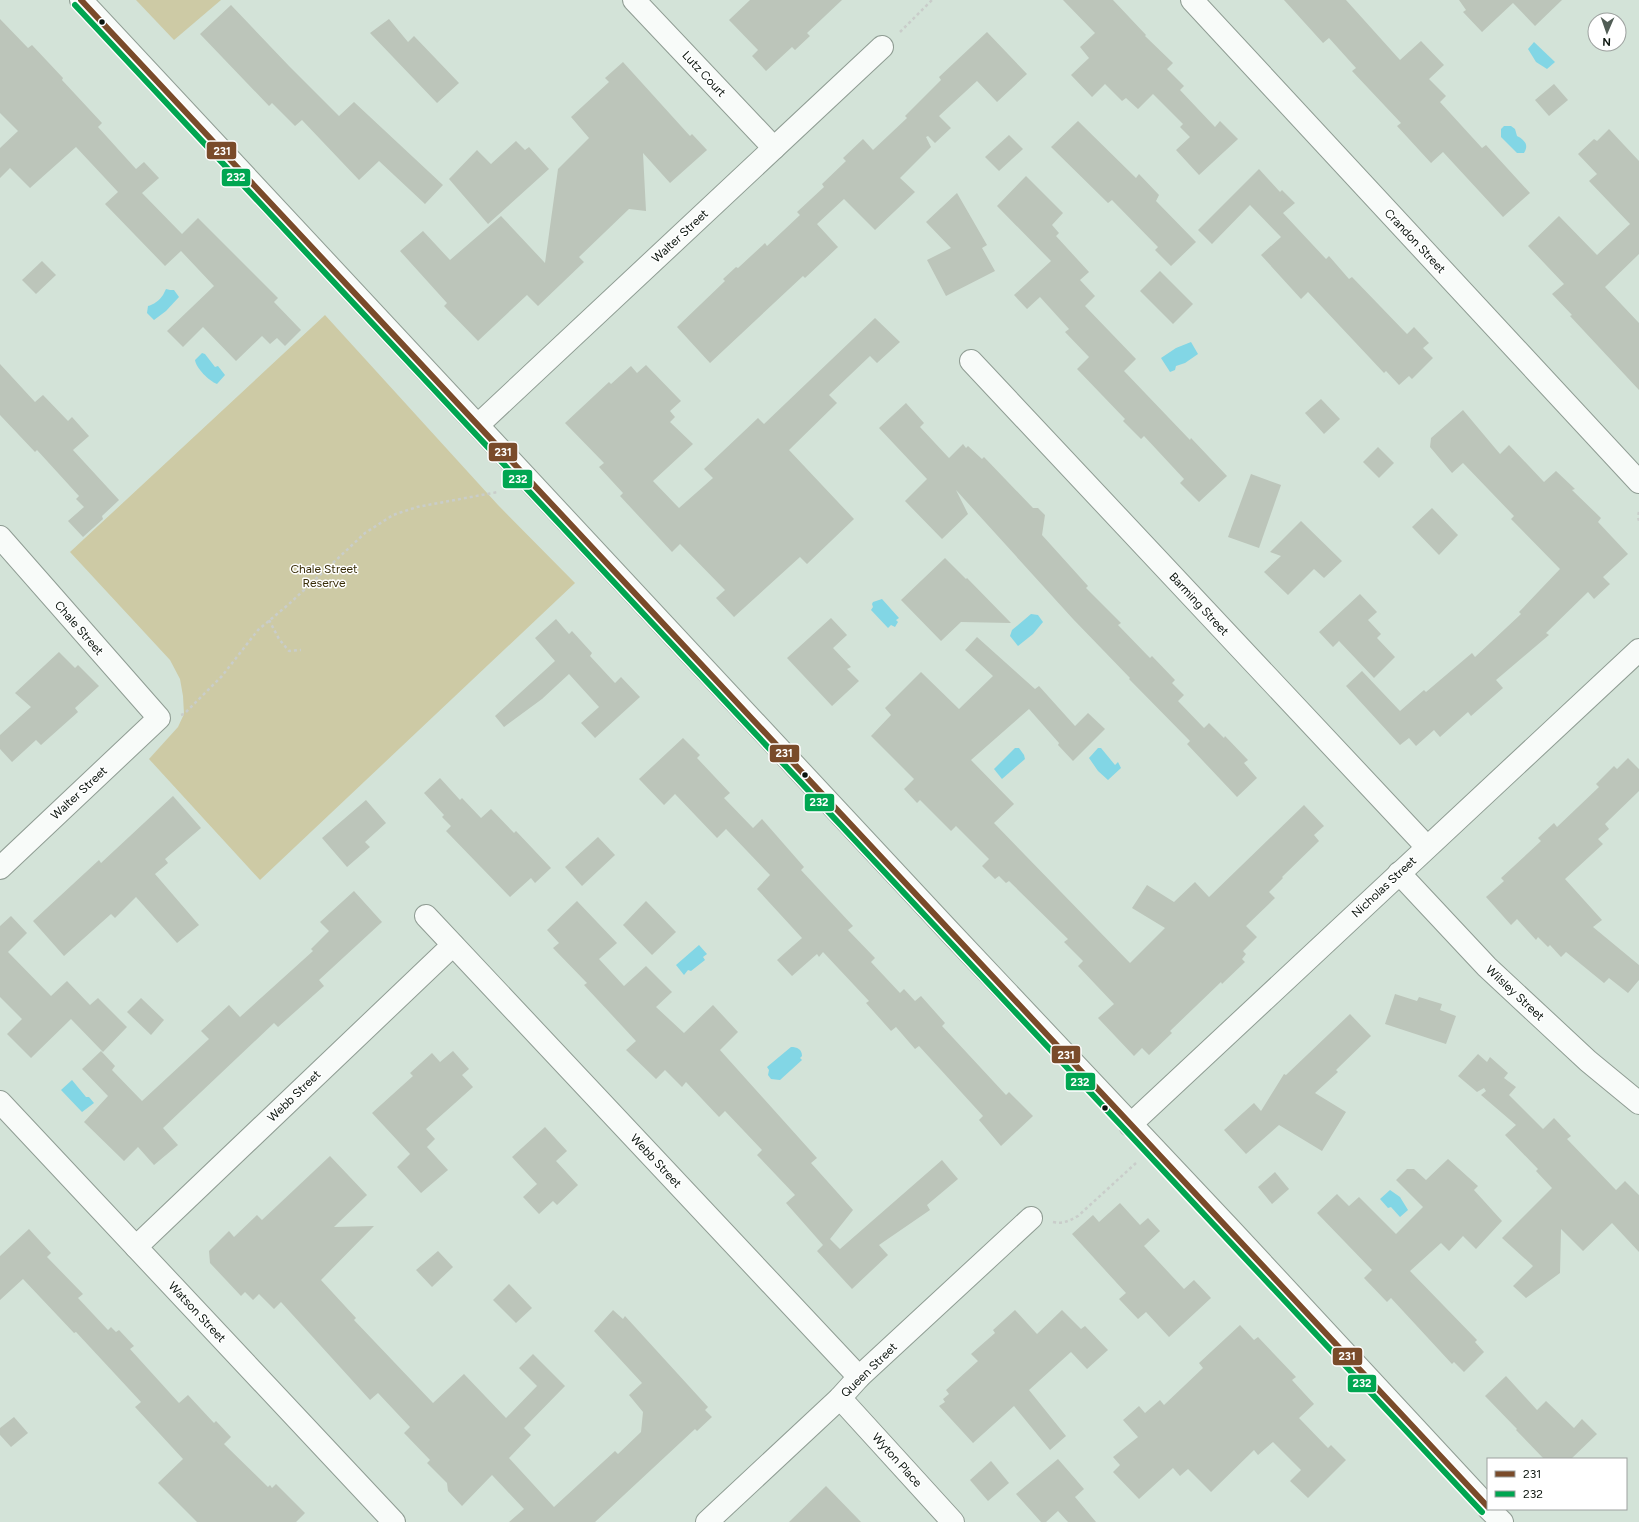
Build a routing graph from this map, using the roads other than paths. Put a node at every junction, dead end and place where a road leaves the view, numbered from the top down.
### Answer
1 (81, 0) edge
2 (634, 0) edge
3 (1192, 0) edge
4 (882, 47) road end
5 (774, 148) junction
6 (971, 361) dead end
7 (478, 425) junction
8 (1639, 482) edge
9 (0, 537) edge
10 (1639, 650) edge
11 (159, 718) joint
12 (1427, 847) junction
13 (0, 868) edge
14 (1399, 873) junction
15 (426, 916) dead end
16 (453, 945) junction
17 (0, 1102) edge
18 (1639, 1103) edge
19 (1130, 1125) junction
20 (1031, 1218) road end
21 (136, 1247) junction
22 (859, 1377) junction
23 (840, 1398) junction
24 (1487, 1506) edge
25 (1491, 1510) edge
26 (394, 1522) edge
27 (707, 1522) edge
28 (953, 1522) edge
29 (1502, 1522) edge

1 - 7 street
2 - 5 street, Lutz Court
3 - 8 street, Crandon Street
4 - 5 street, Walter Street
5 - 7 street, Walter Street
6 - 12 street, Barming Street
7 - 19 street
9 - 11 street, Chale Street
10 - 12 street, Nicholas Street
11 - 13 street, Walter Street
12 - 14 street, Nicholas Street
14 - 18 street, Wilsley Street
14 - 19 street, Nicholas Street
15 - 16 street, Webb Street
16 - 21 street, Webb Street
16 - 22 street, Webb Street
17 - 21 street, Watson Street
19 - 24 street
20 - 22 street, Queen Street
21 - 26 street, Watson Street
22 - 23 street, Queen Street
23 - 27 street, Queen Street
23 - 28 street, Wyton Place
25 - 29 street

